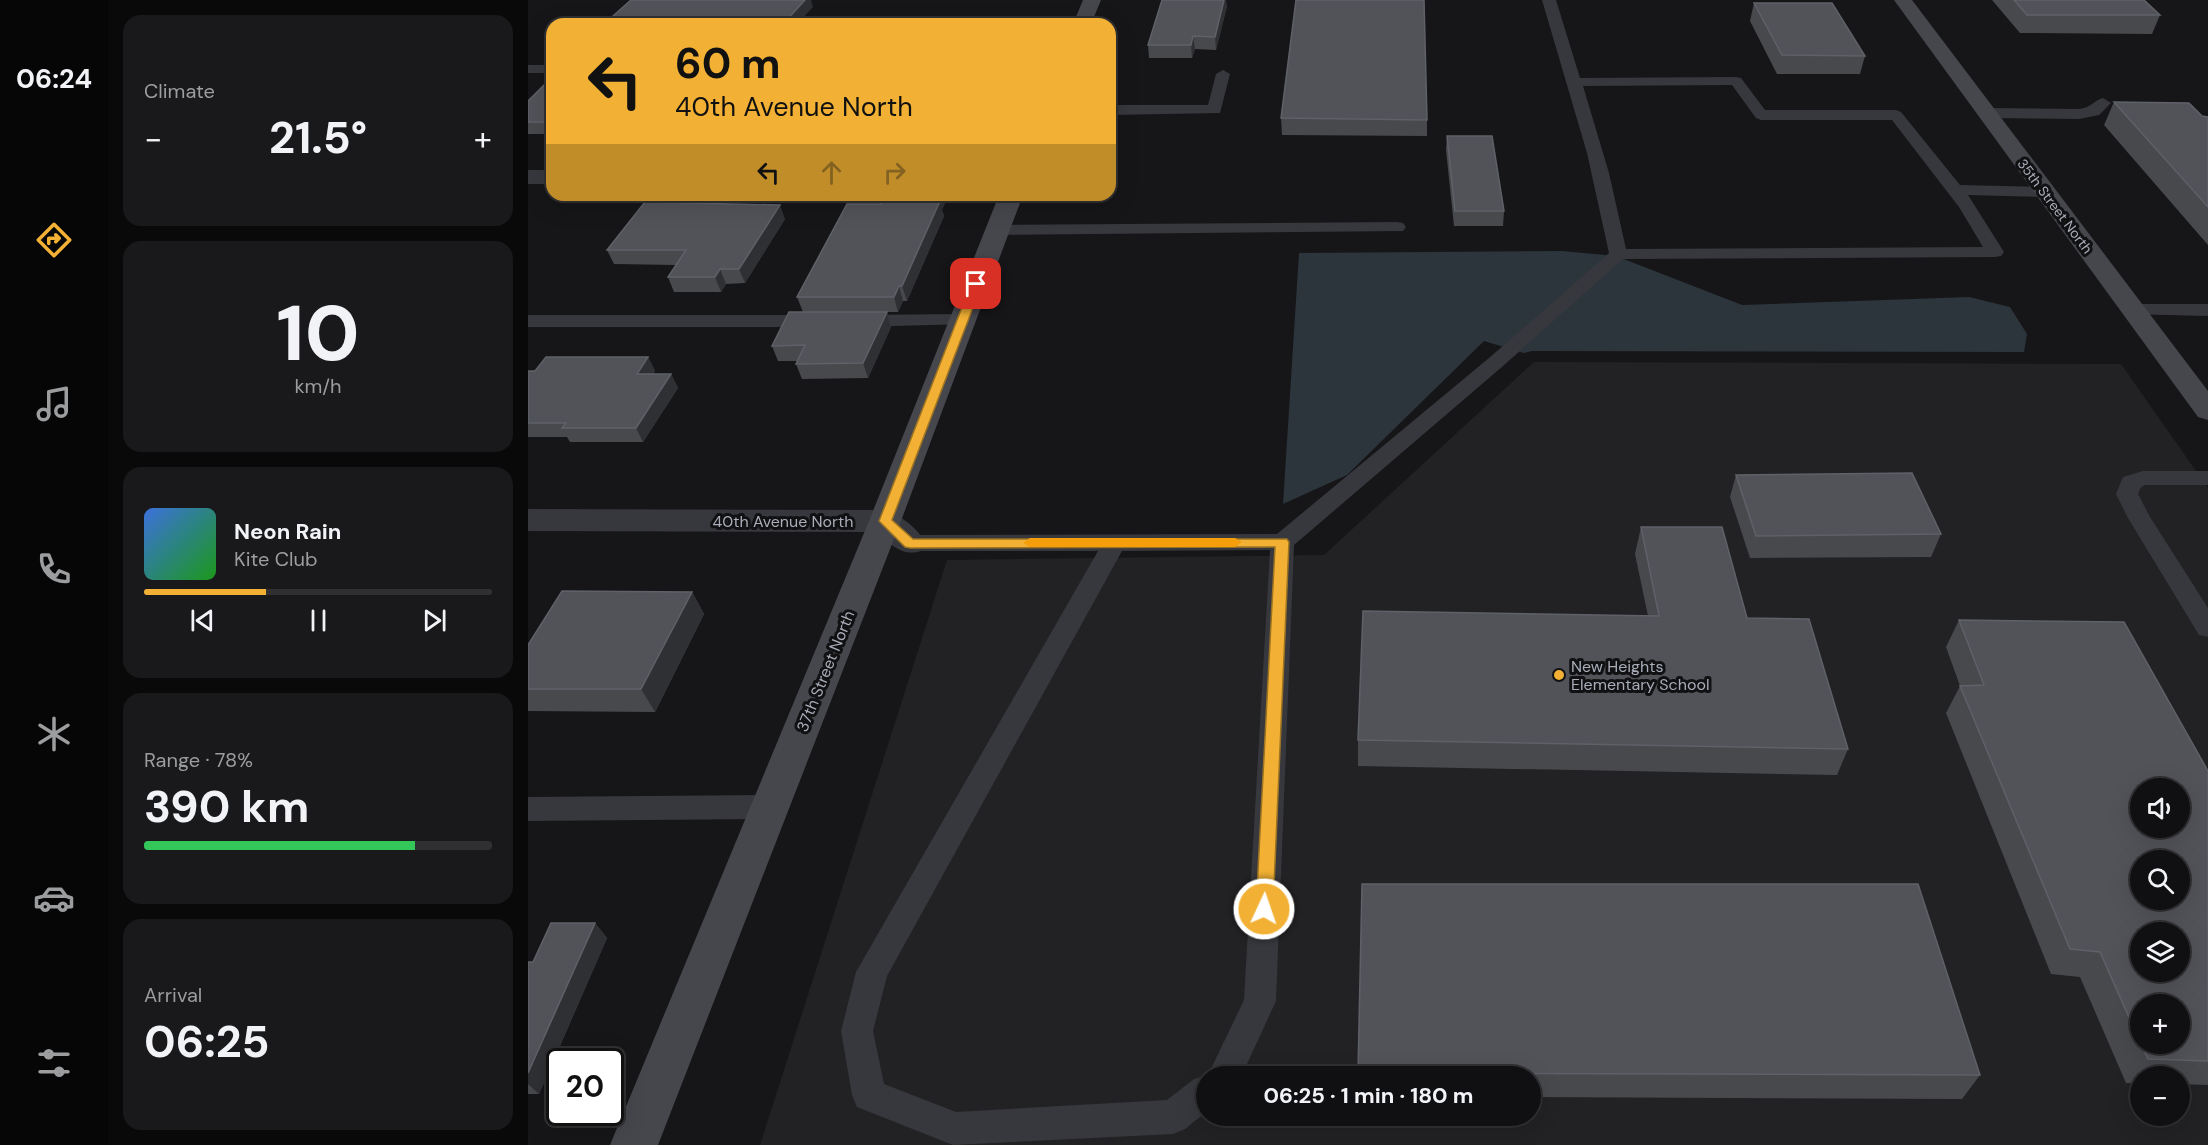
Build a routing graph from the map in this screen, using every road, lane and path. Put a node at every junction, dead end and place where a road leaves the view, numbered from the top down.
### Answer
1 (1092, 0) edge
2 (1549, 0) edge
3 (1903, 0) edge
4 (1084, 18) edge
5 (528, 69) edge
6 (546, 69) edge
7 (1223, 74) dead end
8 (1574, 82) junction
9 (2103, 103) dead end
10 (1116, 110) edge
11 (1987, 113) junction
12 (528, 177) edge
13 (546, 177) edge
14 (1954, 190) junction
15 (2045, 192) junction
16 (1009, 201) edge
17 (1397, 227) dead end
18 (998, 230) junction
19 (1618, 254) junction
20 (2133, 310) junction
21 (2208, 310) edge
22 (962, 320) junction
23 (528, 321) edge
24 (2208, 411) edge
25 (2208, 478) edge
26 (528, 520) edge
27 (898, 532) junction
28 (1115, 542) junction
29 (1282, 542) junction
30 (2208, 627) edge
31 (770, 807) junction
32 (528, 808) edge
33 (1229, 1066) edge
34 (1196, 1100) edge
35 (634, 1145) edge

1 - 4 street
2 - 8 lane
3 - 11 street, 35th Street North
5 - 6 lane
7 - 10 lane
8 - 14 lane
8 - 19 lane
9 - 11 lane
11 - 15 street, 35th Street North
12 - 13 street
14 - 15 lane
14 - 19 lane
15 - 20 street, 35th Street North
16 - 18 street, 37th Street North
17 - 18 lane
18 - 22 street, 37th Street North
19 - 29 lane
20 - 21 lane
20 - 24 street, 35th Street North
22 - 23 lane
22 - 27 street, 37th Street North
25 - 30 lane
26 - 27 street, 40th Avenue North
27 - 28 lane, 40th Avenue North
27 - 31 street, 37th Street North
28 - 29 lane, 40th Avenue North
28 - 34 lane
29 - 33 lane
31 - 32 lane
31 - 35 street, 37th Street North

